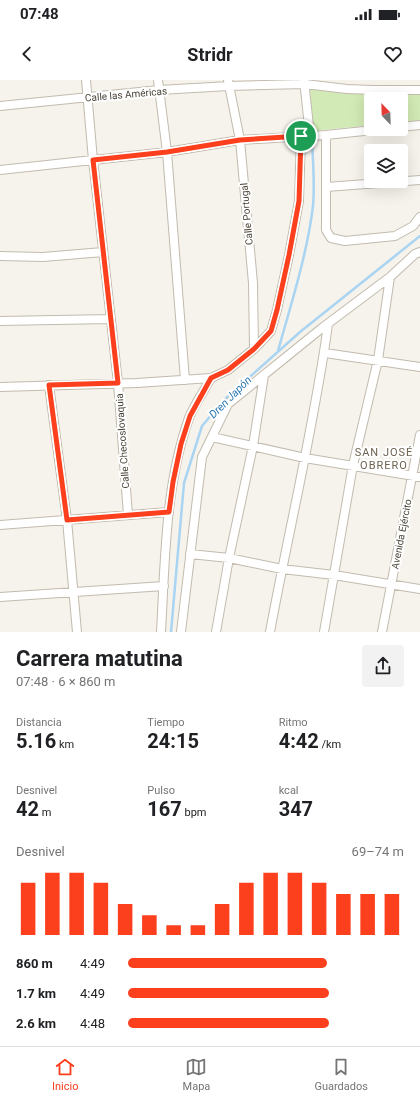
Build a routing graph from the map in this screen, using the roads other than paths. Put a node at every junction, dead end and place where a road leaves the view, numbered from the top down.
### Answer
1 (86, 80) edge
2 (158, 80) edge
3 (305, 82) edge
4 (229, 83) edge
5 (159, 90) junction
6 (420, 90) edge
7 (88, 97) junction
8 (0, 106) edge
9 (420, 125) edge
10 (408, 126) edge
11 (364, 131) edge
12 (326, 135) junction
13 (306, 136) junction
14 (240, 140) junction
15 (167, 152) junction
16 (93, 160) junction
17 (0, 170) edge
18 (420, 180) edge
19 (326, 187) junction
20 (420, 217) edge
21 (103, 252) junction
22 (420, 252) edge
23 (0, 256) edge
24 (390, 277) junction
25 (111, 319) junction
26 (0, 322) edge
27 (328, 324) junction
28 (254, 349) junction
29 (325, 353) junction
30 (378, 360) junction
31 (420, 367) edge
32 (264, 375) junction
33 (211, 378) junction
34 (185, 380) junction
35 (118, 383) junction
36 (49, 385) junction
37 (0, 387) edge
38 (420, 435) edge
39 (212, 437) junction
40 (253, 446) junction
41 (305, 458) junction
42 (353, 465) junction
43 (416, 476) edge
44 (169, 512) junction
45 (128, 515) junction
46 (67, 520) junction
47 (0, 525) edge
48 (190, 554) junction
49 (229, 558) junction
50 (282, 569) junction
51 (334, 575) junction
52 (391, 584) junction
53 (164, 586) junction
54 (420, 589) edge
55 (74, 592) junction
56 (0, 597) edge
57 (77, 632) edge
58 (161, 632) edge
59 (181, 632) edge
60 (216, 632) edge
61 (270, 632) edge
62 (324, 632) edge
63 (382, 632) edge

1 - 7 street, Calle Checoslovaquia
2 - 5 street
3 - 4 street, Calle las Américas
3 - 6 street, Calle las Américas
3 - 13 street
4 - 5 street, Calle las Américas
4 - 14 street, Calle Portugal
5 - 7 street, Calle las Américas
5 - 15 street
7 - 8 street, Calle las Américas
7 - 16 street, Calle Checoslovaquia
9 - 10 street
11 - 12 street
12 - 13 street
12 - 19 street
13 - 14 street
13 - 28 street
14 - 15 street
14 - 28 street, Calle Portugal
15 - 16 street
15 - 34 street
16 - 17 street
16 - 21 street, Calle Checoslovaquia
18 - 19 street
19 - 20 street
21 - 23 street
21 - 25 street, Calle Checoslovaquia
22 - 24 street
24 - 27 street
24 - 30 street
25 - 26 street
25 - 35 street, Calle Checoslovaquia
27 - 29 street
27 - 32 street
28 - 33 street
29 - 30 street
29 - 41 street
30 - 31 street
30 - 42 street
32 - 39 street
32 - 40 street
33 - 34 street
33 - 44 street
34 - 35 street
35 - 36 street
35 - 45 street, Calle Checoslovaquia
36 - 37 street
36 - 46 street
38 - 43 street, Avenida Ejército
39 - 40 street
39 - 48 street
40 - 41 street
40 - 49 street
41 - 42 street
41 - 50 street
42 - 43 street
42 - 51 street
43 - 52 street, Avenida Ejército
44 - 45 street
44 - 53 street
45 - 46 street
46 - 47 street
46 - 55 street
48 - 49 street
48 - 59 street
49 - 50 street
49 - 60 street
50 - 51 street
50 - 61 street
51 - 52 street
51 - 62 street
52 - 54 street
52 - 63 street, Avenida Ejército
53 - 55 street
53 - 58 street
55 - 56 street
55 - 57 street

